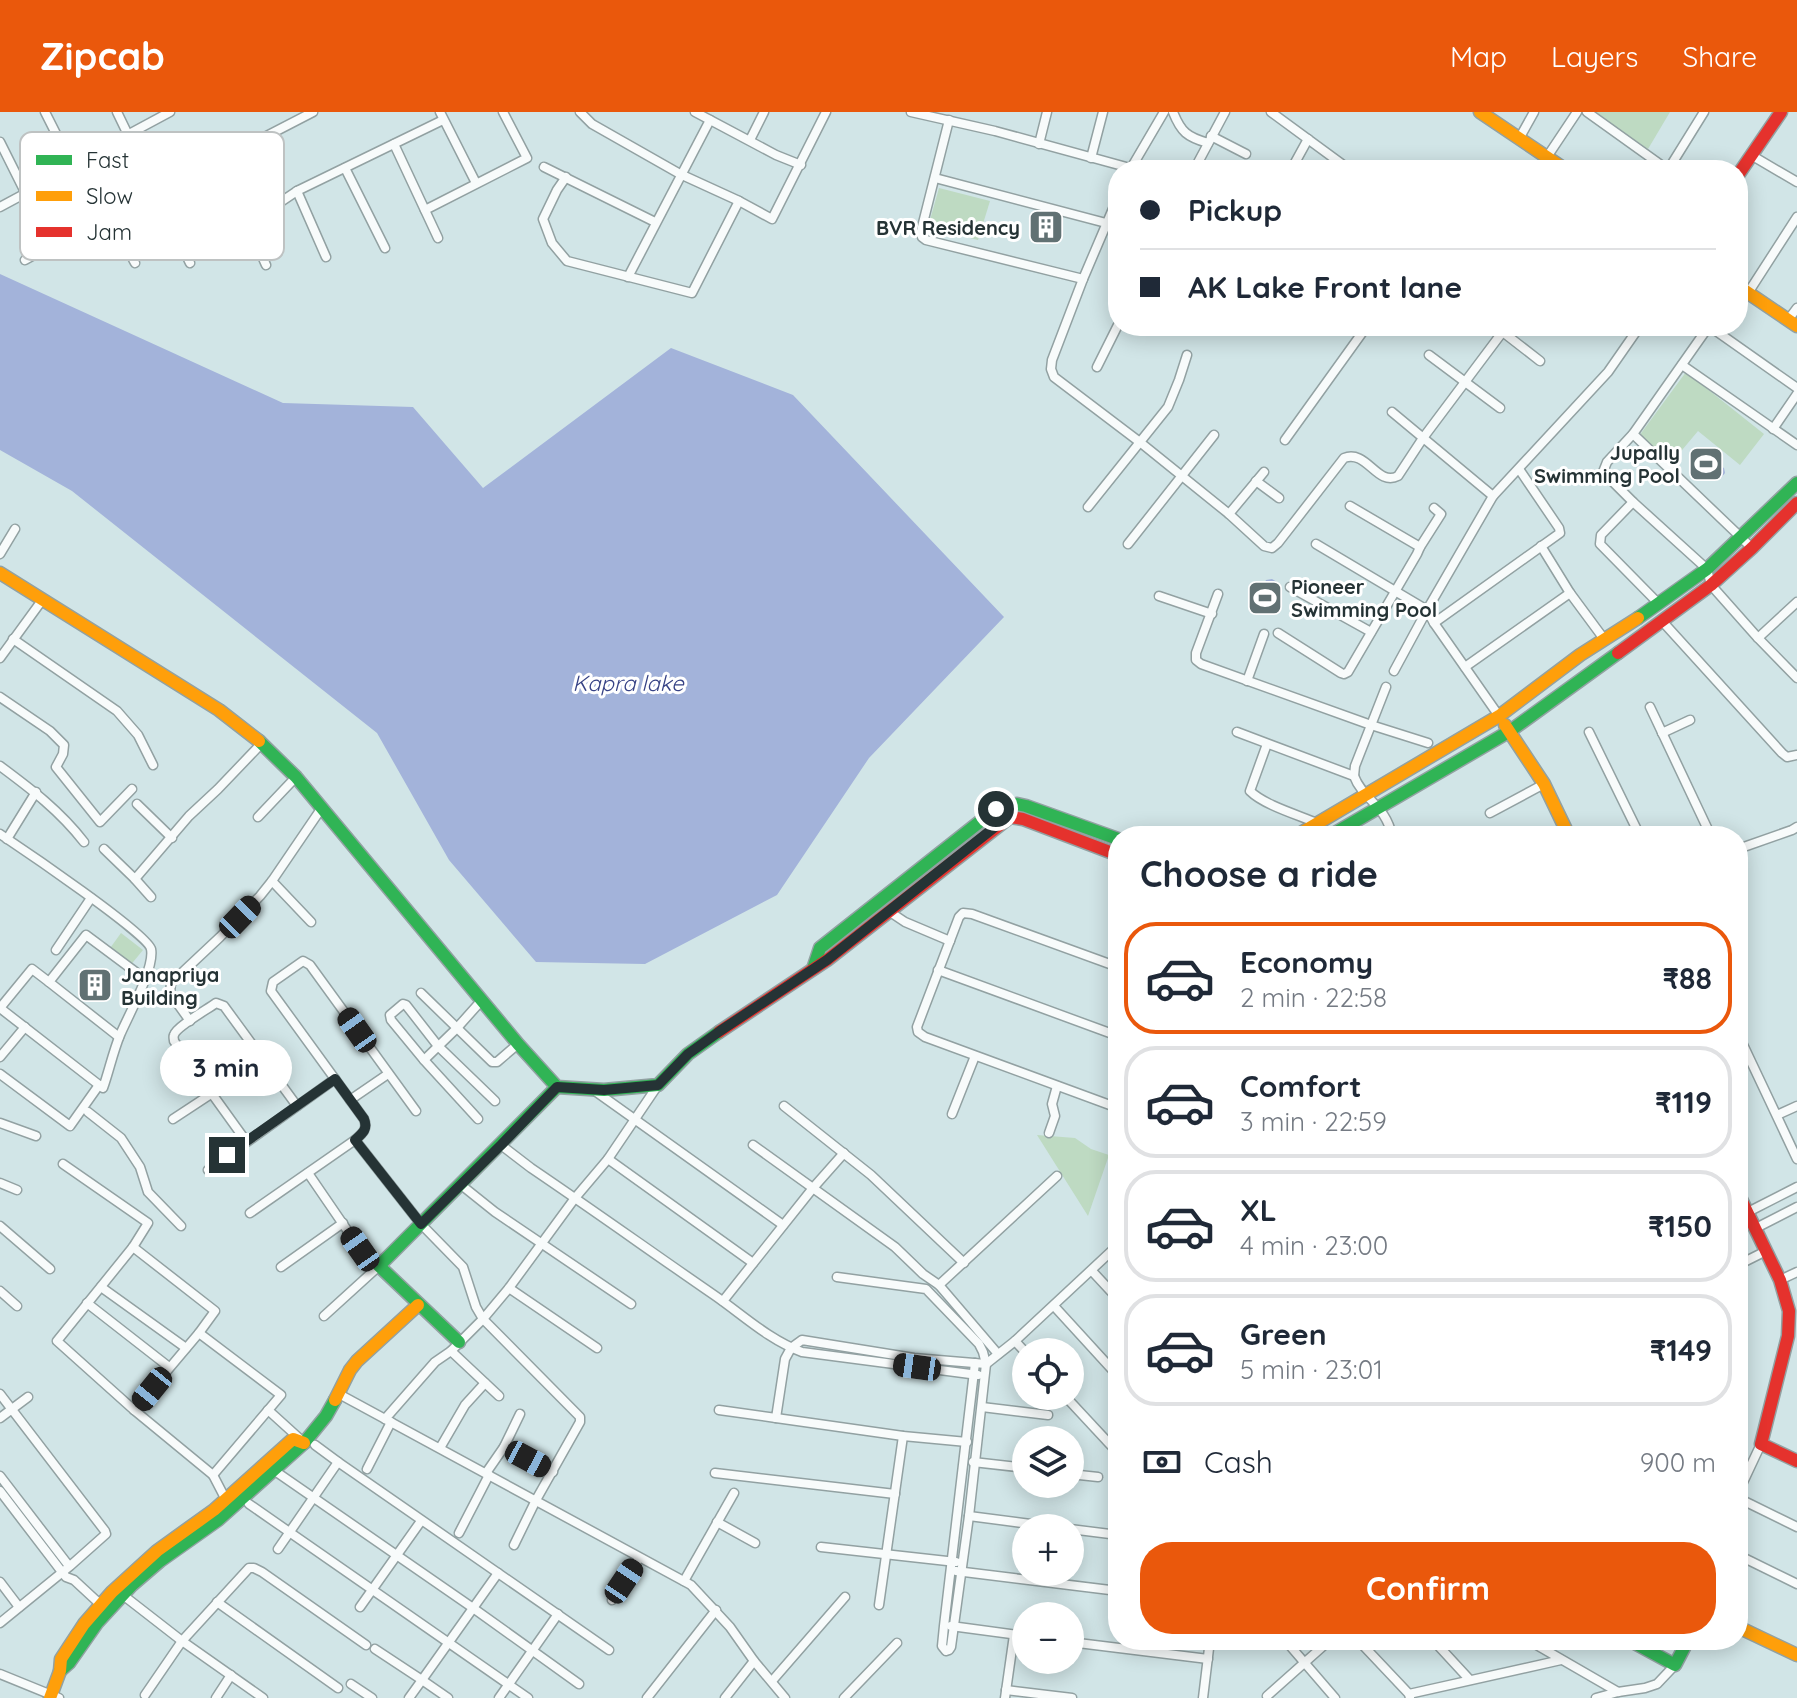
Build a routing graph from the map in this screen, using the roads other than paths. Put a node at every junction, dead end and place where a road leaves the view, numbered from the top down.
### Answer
1 (45, 112) edge
2 (117, 112) edge
3 (170, 112) edge
4 (313, 112) edge
5 (503, 112) edge
6 (580, 112) edge
7 (695, 112) edge
8 (764, 112) edge
9 (826, 112) edge
10 (911, 112) edge
11 (1047, 112) edge
12 (1103, 112) edge
13 (1164, 112) edge
14 (1173, 112) edge
15 (1225, 112) edge
16 (1271, 112) edge
17 (1480, 112) edge
18 (1534, 112) edge
19 (1577, 112) edge
20 (1587, 112) edge
21 (1704, 112) edge
22 (1779, 112) edge
23 (442, 116) edge
24 (710, 120) junction
25 (949, 120) junction
26 (55, 132) edge
27 (128, 132) edge
28 (133, 132) edge
29 (273, 132) edge
30 (1210, 139) junction
31 (1308, 139) junction
32 (1519, 139) junction
33 (750, 140) junction
34 (0, 142) edge
35 (394, 144) junction
36 (1039, 144) junction
37 (1246, 154) dead end
38 (1751, 155) junction
39 (1547, 157) junction
40 (1091, 158) junction
41 (1135, 160) edge
42 (1199, 160) edge
43 (1297, 160) edge
44 (1336, 160) edge
45 (1551, 160) edge
46 (1654, 160) edge
47 (1674, 160) edge
48 (1748, 160) edge
49 (1108, 163) edge
50 (801, 165) junction
51 (544, 167) dead end
52 (345, 168) junction
53 (680, 174) junction
54 (566, 177) junction
55 (935, 178) junction
56 (20, 181) edge
57 (1797, 182) edge
58 (476, 183) junction
59 (297, 191) junction
60 (20, 196) edge
61 (284, 200) edge
62 (739, 201) junction
63 (0, 207) edge
64 (425, 210) junction
65 (1797, 217) edge
66 (1108, 219) edge
67 (655, 222) junction
68 (1106, 223) junction
69 (438, 238) dead end
70 (385, 248) dead end
71 (326, 257) dead end
72 (133, 260) edge
73 (189, 260) edge
74 (264, 260) edge
75 (135, 263) dead end
76 (190, 263) dead end
77 (266, 265) dead end
78 (628, 277) junction
79 (1083, 279) junction
80 (1748, 283) edge
81 (1748, 293) edge
82 (1797, 308) edge
83 (1793, 323) edge
84 (1112, 336) edge
85 (1360, 336) edge
86 (1496, 336) edge
87 (1510, 336) edge
88 (1633, 336) edge
89 (1702, 336) edge
90 (1723, 336) edge
91 (1187, 355) dead end
92 (1429, 355) dead end
93 (1540, 361) dead end
94 (1682, 365) junction
95 (1097, 367) dead end
96 (1465, 382) junction
97 (1797, 391) edge
98 (1500, 408) dead end
99 (1392, 412) dead end
100 (1773, 429) junction
101 (1633, 434) junction
102 (1214, 435) dead end
103 (1423, 438) junction
104 (1285, 440) dead end
105 (1141, 443) junction
106 (1797, 445) edge
107 (1519, 469) junction
108 (1264, 472) dead end
109 (1181, 477) junction
110 (1256, 481) junction
111 (1797, 483) edge
112 (1493, 496) junction
113 (1279, 498) dead end
114 (1633, 502) junction
115 (1797, 503) edge
116 (1350, 506) dead end
117 (1088, 507) dead end
118 (1434, 508) dead end
119 (1229, 514) junction
120 (15, 529) dead end
121 (1742, 537) junction
122 (1128, 544) dead end
123 (1316, 544) dead end
124 (1541, 546) junction
125 (1420, 547) junction
126 (1752, 548) junction
127 (0, 554) edge
128 (1707, 569) junction
129 (0, 573) edge
130 (1711, 585) junction
131 (1290, 587) dead end
132 (1396, 590) junction
133 (1570, 593) junction
134 (1218, 594) dead end
135 (1159, 596) dead end
136 (43, 599) junction
137 (1797, 602) edge
138 (1659, 604) junction
139 (1427, 610) junction
140 (1212, 614) junction
141 (1662, 621) junction
142 (1434, 623) junction
143 (1371, 632) junction
144 (1278, 633) dead end
145 (1264, 634) dead end
146 (1758, 638) junction
147 (13, 639) junction
148 (1604, 639) junction
149 (0, 658) edge
150 (1465, 667) junction
151 (1394, 671) dead end
152 (1797, 678) edge
153 (1247, 681) junction
154 (1386, 687) dead end
155 (0, 697) edge
156 (1650, 707) dead end
157 (1499, 716) junction
158 (1690, 720) dead end
159 (1371, 725) junction
160 (1510, 731) junction
161 (1237, 732) dead end
162 (1589, 732) dead end
163 (1662, 733) junction
164 (262, 743) junction
165 (1428, 743) dead end
166 (1267, 744) junction
167 (1797, 755) edge
168 (153, 765) dead end
169 (0, 766) edge
170 (1354, 776) junction
171 (296, 777) junction
172 (1544, 784) junction
173 (132, 789) dead end
174 (36, 792) junction
175 (1368, 794) junction
176 (137, 804) dead end
177 (1380, 808) junction
178 (321, 809) junction
179 (1010, 811) junction
180 (1490, 813) dead end
181 (258, 817) dead end
182 (1317, 823) junction
183 (1312, 826) edge
184 (1348, 826) edge
185 (1389, 826) edge
186 (1564, 826) edge
187 (1635, 826) edge
188 (1706, 826) edge
189 (1797, 827) edge
190 (1108, 835) edge
191 (4, 836) edge
192 (172, 838) junction
193 (84, 842) dead end
194 (1748, 845) edge
195 (104, 849) dead end
196 (1108, 851) edge
197 (277, 873) junction
198 (135, 879) junction
199 (151, 897) dead end
200 (91, 898) junction
201 (890, 912) junction
202 (311, 922) dead end
203 (950, 941) junction
204 (56, 950) dead end
205 (1108, 963) edge
206 (813, 969) junction
207 (938, 970) junction
208 (145, 979) junction
209 (49, 982) junction
210 (421, 993) dead end
211 (482, 1000) junction
212 (0, 1008) edge
213 (190, 1021) junction
214 (25, 1027) junction
215 (456, 1029) junction
216 (1108, 1032) edge
217 (119, 1037) junction
218 (518, 1044) junction
219 (438, 1046) junction
220 (1748, 1055) edge
221 (975, 1056) junction
222 (0, 1057) edge
223 (424, 1060) junction
224 (0, 1074) edge
225 (388, 1074) junction
226 (335, 1079) junction
227 (99, 1085) junction
228 (658, 1085) junction
229 (1057, 1086) junction
230 (557, 1087) junction
231 (593, 1090) junction
232 (211, 1094) junction
233 (350, 1100) junction
234 (495, 1101) dead end
235 (1108, 1104) edge
236 (297, 1106) junction
237 (784, 1106) dead end
238 (1797, 1106) edge
239 (416, 1111) dead end
240 (88, 1112) dead end
241 (952, 1114) dead end
242 (1777, 1115) junction
243 (173, 1119) dead end
244 (478, 1119) dead end
245 (634, 1120) junction
246 (0, 1123) edge
247 (1049, 1133) dead end
248 (36, 1136) dead end
249 (355, 1140) junction
250 (246, 1141) junction
251 (501, 1145) junction
252 (753, 1145) dead end
253 (844, 1153) junction
254 (608, 1159) junction
255 (1797, 1159) edge
256 (63, 1164) dead end
257 (208, 1170) dead end
258 (308, 1173) junction
259 (1057, 1176) dead end
260 (0, 1183) edge
261 (460, 1184) junction
262 (1797, 1187) edge
263 (813, 1188) junction
264 (17, 1190) dead end
265 (575, 1198) junction
266 (1748, 1204) edge
267 (1797, 1207) edge
268 (1753, 1209) junction
269 (250, 1213) dead end
270 (343, 1223) junction
271 (421, 1224) junction
272 (783, 1225) junction
273 (1762, 1225) junction
274 (0, 1226) edge
275 (181, 1226) dead end
276 (542, 1243) junction
277 (133, 1247) junction
278 (1766, 1251) junction
279 (1108, 1255) edge
280 (1748, 1260) edge
281 (753, 1263) junction
282 (964, 1263) junction
283 (379, 1266) junction
284 (281, 1267) dead end
285 (50, 1269) dead end
286 (1092, 1271) junction
287 (1797, 1272) edge
288 (837, 1277) dead end
289 (1780, 1280) junction
290 (939, 1285) junction
291 (101, 1287) junction
292 (509, 1288) junction
293 (1108, 1288) edge
294 (0, 1291) edge
295 (723, 1301) junction
296 (87, 1303) junction
297 (631, 1304) dead end
298 (418, 1305) junction
299 (17, 1306) dead end
300 (1054, 1306) junction
301 (324, 1316) dead end
302 (483, 1319) junction
303 (199, 1333) junction
304 (1018, 1338) edge
305 (1012, 1343) edge
306 (455, 1346) junction
307 (186, 1348) junction
308 (597, 1348) dead end
309 (791, 1348) junction
310 (998, 1354) junction
311 (975, 1363) junction
312 (986, 1364) junction
313 (1108, 1365) edge
314 (169, 1367) junction
315 (974, 1375) junction
316 (984, 1375) junction
317 (485, 1383) junction
318 (0, 1394) edge
319 (339, 1394) junction
320 (499, 1396) dead end
321 (28, 1397) dead end
322 (982, 1407) junction
323 (12, 1409) junction
324 (134, 1410) junction
325 (268, 1410) junction
326 (719, 1410) dead end
327 (1079, 1410) edge
328 (520, 1414) dead end
329 (1048, 1415) dead end
330 (0, 1418) edge
331 (776, 1418) junction
332 (388, 1421) junction
333 (903, 1436) junction
334 (1108, 1440) edge
335 (967, 1442) junction
336 (310, 1444) junction
337 (1761, 1444) junction
338 (504, 1447) junction
339 (440, 1448) junction
340 (1797, 1461) edge
341 (338, 1462) junction
342 (964, 1462) junction
343 (975, 1462) junction
344 (1012, 1466) edge
345 (367, 1469) dead end
346 (275, 1471) junction
347 (553, 1472) junction
348 (715, 1473) dead end
349 (1748, 1473) edge
350 (488, 1474) junction
351 (213, 1475) junction
352 (0, 1476) edge
353 (1084, 1476) edge
354 (1098, 1477) dead end
355 (0, 1491) edge
356 (734, 1493) dead end
357 (895, 1494) junction
358 (313, 1497) junction
359 (536, 1500) junction
360 (1748, 1501) edge
361 (229, 1504) junction
362 (249, 1504) dead end
363 (969, 1516) junction
364 (421, 1521) junction
365 (717, 1522) junction
366 (1012, 1522) edge
367 (1797, 1527) edge
368 (1084, 1531) edge
369 (289, 1532) junction
370 (459, 1533) dead end
371 (1108, 1534) edge
372 (755, 1543) dead end
373 (514, 1545) dead end
374 (821, 1547) dead end
375 (278, 1549) dead end
376 (397, 1555) junction
377 (886, 1555) junction
378 (639, 1558) junction
379 (1748, 1560) edge
380 (957, 1567) junction
381 (67, 1568) junction
382 (498, 1573) junction
383 (684, 1581) junction
384 (0, 1582) edge
385 (1797, 1584) edge
386 (372, 1590) junction
387 (1108, 1590) edge
388 (119, 1592) junction
389 (845, 1597) dead end
390 (612, 1600) dead end
391 (217, 1602) junction
392 (101, 1605) junction
393 (879, 1605) dead end
394 (19, 1607) junction
395 (360, 1607) dead end
396 (473, 1608) junction
397 (716, 1610) junction
398 (558, 1614) junction
399 (0, 1623) edge
400 (1748, 1632) edge
401 (1012, 1635) edge
402 (182, 1641) junction
403 (448, 1643) junction
404 (897, 1643) dead end
405 (1084, 1644) edge
406 (1108, 1646) edge
407 (533, 1650) junction
408 (609, 1650) dead end
409 (1012, 1650) edge
410 (1138, 1650) edge
411 (1209, 1650) edge
412 (1294, 1650) edge
413 (1319, 1650) edge
414 (1367, 1650) edge
415 (1442, 1650) edge
416 (1544, 1650) edge
417 (1647, 1650) edge
418 (1683, 1650) edge
419 (1155, 1652) joint
420 (1797, 1655) edge
421 (1208, 1659) junction
422 (1561, 1660) junction
423 (754, 1661) junction
424 (1305, 1662) junction
425 (1675, 1665) junction
426 (60, 1671) junction
427 (0, 1674) edge
428 (231, 1675) junction
429 (1469, 1679) junction
430 (422, 1680) junction
431 (772, 1681) junction
432 (351, 1684) dead end
433 (509, 1684) junction
434 (579, 1684) dead end
435 (338, 1688) dead end
436 (1618, 1692) junction
437 (1006, 1694) edge
438 (145, 1695) dead end
439 (1267, 1696) dead end
440 (1410, 1696) edge
441 (53, 1697) edge
442 (1603, 1697) edge
443 (216, 1698) edge
444 (263, 1698) edge
445 (372, 1698) edge
446 (409, 1698) edge
447 (448, 1698) edge
448 (499, 1698) edge
449 (528, 1698) edge
450 (647, 1698) edge
451 (725, 1698) edge
452 (785, 1698) edge
453 (844, 1698) edge
454 (1072, 1698) edge
455 (1203, 1698) edge
456 (1335, 1698) edge

1 - 26 street
2 - 27 street
3 - 28 street
4 - 29 street
5 - 58 street
6 - 53 street
7 - 24 street
8 - 33 street
9 - 50 street
10 - 25 street
11 - 36 street
12 - 40 street
13 - 41 street
14 - 30 street
15 - 30 street
16 - 31 street
17 - 32 street
18 - 32 street
19 - 39 street
20 - 46 street
21 - 47 street
22 - 38 street
23 - 35 street
23 - 58 street
24 - 33 street
24 - 53 street
25 - 36 street
25 - 55 street
30 - 37 street
30 - 42 street
31 - 43 street
31 - 44 street
32 - 39 street
33 - 50 street
34 - 56 street
35 - 52 street
35 - 64 street
36 - 40 street
38 - 48 street
38 - 57 street
39 - 45 street
40 - 49 street
50 - 62 street
51 - 54 street
52 - 59 street
52 - 70 street
53 - 62 street
53 - 67 street
54 - 67 street
54 - 78 street
55 - 68 street
55 - 79 street
58 - 64 street
59 - 61 street
59 - 71 street
60 - 63 street
62 - 78 street
64 - 69 street
65 - 80 street
66 - 68 street
67 - 78 street
68 - 79 street
72 - 75 street
73 - 76 street
74 - 77 street
79 - 105 street
81 - 83 street
82 - 83 street
84 - 95 street
85 - 104 street
86 - 96 street
87 - 93 street
88 - 107 street
89 - 94 street
90 - 97 street
91 - 105 street
92 - 96 street
94 - 100 street
94 - 101 street
96 - 98 street
96 - 103 street
97 - 100 street
99 - 103 street
100 - 106 street
101 - 114 street
101 - 121 street
102 - 109 street
103 - 112 street
103 - 119 street
105 - 109 street
105 - 117 street
107 - 112 street
107 - 124 street
108 - 110 street
109 - 119 street
109 - 122 street
110 - 113 street
110 - 119 street
111 - 121 street
112 - 139 street
114 - 128 street
114 - 138 street
115 - 126 street
116 - 125 street
118 - 125 street
120 - 127 street
121 - 126 street
121 - 128 street
123 - 132 street
124 - 133 street
124 - 142 street
125 - 132 street
126 - 130 street
128 - 130 street
128 - 138 street
129 - 136 street
130 - 141 street
130 - 146 street
131 - 143 street
132 - 139 street
132 - 143 street
133 - 148 street
133 - 150 street
134 - 140 street
135 - 140 street
136 - 147 street
136 - 164 street
137 - 146 street
138 - 148 street
139 - 142 street
139 - 151 street
140 - 153 street
141 - 160 street
141 - 167 street
142 - 150 street
143 - 144 street
145 - 153 street
146 - 152 street
147 - 149 street
147 - 168 street
148 - 157 street
150 - 157 street
153 - 159 street
154 - 159 street
155 - 173 street
156 - 163 street
157 - 160 street
157 - 175 street
158 - 163 street
159 - 165 street
159 - 170 street
160 - 172 street
160 - 177 street
161 - 166 street
162 - 187 street
163 - 188 street
164 - 171 street
164 - 192 street
166 - 170 street
166 - 182 street
169 - 174 street
170 - 175 street
171 - 178 street
171 - 181 street
172 - 180 street
172 - 186 street
174 - 191 street
174 - 193 street
175 - 177 street
175 - 182 street
176 - 192 street
177 - 184 street
177 - 185 street
178 - 197 street
178 - 211 street
179 - 190 street
179 - 196 street
179 - 201 street
179 - 206 street
182 - 183 street
189 - 194 street
191 - 200 street
192 - 198 street
195 - 198 street
197 - 202 street
197 - 213 street
198 - 199 street
200 - 204 street
200 - 208 street
201 - 203 street
201 - 206 street
203 - 205 street
203 - 207 street
206 - 228 street
207 - 216 street
207 - 221 street
208 - 209 street
208 - 217 street
209 - 212 street
209 - 217 street
210 - 215 street
211 - 215 street
211 - 218 street
212 - 214 street
213 - 232 street
213 - 236 street
214 - 222 street
214 - 227 street
215 - 218 street
215 - 219 street
217 - 227 street
218 - 230 street
219 - 223 street
219 - 223 street
219 - 234 street
220 - 242 street
221 - 229 street
221 - 241 street
223 - 244 street
224 - 227 street
225 - 226 street
225 - 233 street
225 - 239 street
226 - 233 street
226 - 236 street
228 - 231 street
228 - 245 street
229 - 235 street
229 - 247 street
230 - 231 street
230 - 251 street
231 - 245 street
232 - 243 street
232 - 250 street
233 - 249 street
236 - 250 street
237 - 253 street
238 - 242 street
240 - 275 street
242 - 255 street
245 - 254 street
245 - 272 street
246 - 248 street
249 - 258 street
249 - 271 street
250 - 257 street
251 - 261 street
251 - 265 street
252 - 263 street
253 - 263 street
253 - 282 street
254 - 265 street
254 - 281 street
256 - 277 street
258 - 269 street
258 - 270 street
259 - 282 street
260 - 264 street
261 - 271 street
261 - 276 street
262 - 268 street
263 - 272 street
263 - 290 street
265 - 276 street
265 - 295 street
266 - 268 street
267 - 273 street
268 - 273 street
270 - 283 street
270 - 284 street
271 - 283 street
271 - 302 street
272 - 281 street
273 - 278 street
274 - 285 street
276 - 292 street
276 - 297 street
277 - 291 street
277 - 303 street
278 - 280 street
278 - 289 street
279 - 286 street
281 - 295 street
282 - 290 street
283 - 298 street
283 - 301 street
286 - 293 street
286 - 300 street
287 - 289 street
288 - 312 street
289 - 337 street
290 - 310 street
291 - 296 street
291 - 307 street
292 - 302 street
292 - 308 street
294 - 299 street
295 - 309 street
296 - 314 street
296 - 324 street
298 - 306 street
298 - 319 street
300 - 304 street
300 - 313 street
302 - 306 street
302 - 347 street
303 - 307 street
303 - 325 street
305 - 310 street
306 - 317 street
306 - 332 street
307 - 314 street
309 - 311 street
309 - 315 street
309 - 331 street
310 - 312 street
311 - 312 street
311 - 315 street
312 - 316 street
314 - 324 street
315 - 316 street
315 - 335 street
316 - 322 street
317 - 320 street
317 - 339 street
318 - 323 street
319 - 332 street
319 - 336 street
321 - 323 street
322 - 329 street
322 - 343 street
323 - 330 street
323 - 381 street
324 - 351 street
325 - 336 street
325 - 351 street
326 - 331 street
327 - 334 street
328 - 338 street
331 - 333 street
332 - 339 street
332 - 345 street
333 - 335 street
333 - 357 street
335 - 342 street
336 - 341 street
336 - 346 street
336 - 361 street
337 - 340 street
337 - 349 street
338 - 347 street
338 - 350 street
339 - 350 street
341 - 358 street
341 - 364 street
342 - 343 street
342 - 380 street
343 - 344 street
343 - 363 street
346 - 358 street
346 - 361 street
347 - 359 street
348 - 357 street
350 - 359 street
350 - 370 street
351 - 361 street
352 - 381 street
353 - 354 street
355 - 381 street
356 - 365 street
357 - 377 street
358 - 369 street
358 - 376 street
359 - 373 street
359 - 378 street
360 - 367 street
361 - 388 street
362 - 369 street
363 - 366 street
363 - 380 street
364 - 376 street
364 - 382 street
365 - 372 street
365 - 383 street
368 - 371 street
369 - 375 street
369 - 386 street
374 - 377 street
376 - 386 street
376 - 396 street
377 - 380 street
377 - 393 street
378 - 383 street
378 - 390 street
379 - 385 street
380 - 387 street
380 - 401 street
381 - 392 street
381 - 394 street
382 - 396 street
382 - 398 street
383 - 397 street
384 - 394 street
386 - 395 street
386 - 403 street
388 - 392 street
388 - 402 street
388 - 426 street
389 - 431 street
391 - 402 street
391 - 430 street
391 - 435 street
392 - 426 street
394 - 399 street
396 - 403 street
396 - 407 street
397 - 423 street
397 - 450 street
398 - 407 street
398 - 408 street
400 - 420 street
402 - 428 street
402 - 438 street
403 - 430 street
403 - 433 street
404 - 453 street
405 - 406 street
407 - 433 street
407 - 434 street
409 - 437 street
410 - 419 street
411 - 421 street
412 - 424 street
413 - 424 street
414 - 440 street
415 - 429 street
416 - 422 street
417 - 425 street
418 - 425 street
419 - 421 street
421 - 455 street
422 - 429 street
422 - 436 street
423 - 431 street
423 - 451 street
424 - 439 street
424 - 456 street
425 - 436 street
426 - 441 street
427 - 441 street
428 - 443 street
428 - 444 street
429 - 440 street
430 - 446 street
430 - 447 street
431 - 452 street
432 - 445 street
433 - 448 street
433 - 449 street
436 - 442 street
437 - 454 street

